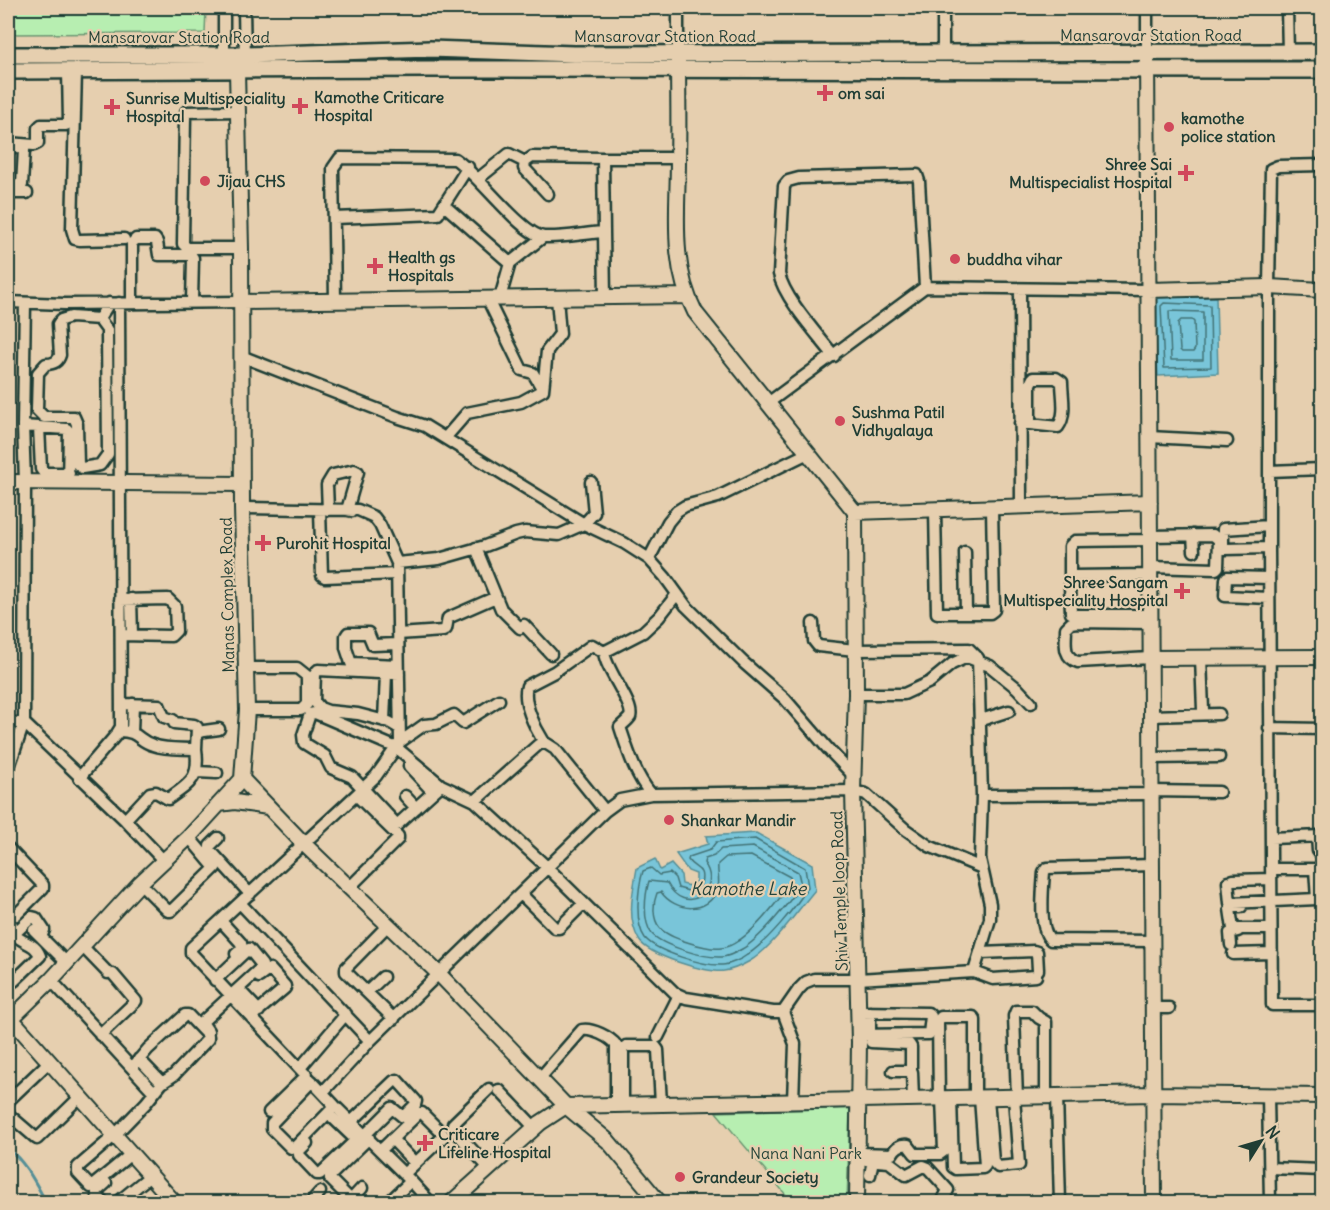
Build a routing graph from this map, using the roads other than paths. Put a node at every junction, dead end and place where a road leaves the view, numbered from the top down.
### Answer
1 (224, 8) edge
2 (244, 8) edge
3 (678, 8) edge
4 (943, 8) edge
5 (1147, 8) edge
6 (1287, 8) edge
7 (430, 49) junction
8 (1323, 52) edge
9 (1147, 53) junction
10 (1288, 53) junction
11 (678, 54) junction
12 (927, 54) junction
13 (943, 54) junction
14 (8, 55) edge
15 (224, 55) junction
16 (244, 55) junction
17 (430, 69) junction
18 (678, 70) junction
19 (927, 70) junction
20 (1147, 70) junction
21 (1323, 70) edge
22 (8, 71) edge
23 (72, 71) junction
24 (235, 71) junction
25 (239, 111) junction
26 (8, 145) edge
27 (603, 158) junction
28 (678, 158) junction
29 (525, 162) junction
30 (1323, 165) edge
31 (468, 167) junction
32 (478, 179) junction
33 (8, 185) edge
34 (8, 193) edge
35 (27, 194) dead end
36 (548, 194) dead end
37 (444, 205) junction
38 (334, 218) junction
39 (604, 232) junction
40 (543, 237) junction
41 (124, 239) dead end
42 (242, 248) junction
43 (510, 263) junction
44 (925, 287) junction
45 (1269, 287) junction
46 (1020, 290) junction
47 (1148, 290) junction
48 (1323, 290) edge
49 (687, 296) junction
50 (605, 297) junction
51 (493, 298) junction
52 (558, 298) junction
53 (335, 300) junction
54 (192, 301) junction
55 (241, 302) junction
56 (8, 303) edge
57 (25, 303) junction
58 (114, 303) junction
59 (132, 303) junction
60 (99, 319) junction
61 (241, 356) junction
62 (834, 356) junction
63 (543, 390) junction
64 (768, 403) junction
65 (1025, 423) junction
66 (23, 426) junction
67 (39, 427) junction
68 (1149, 436) junction
69 (446, 437) junction
70 (1227, 441) dead end
71 (808, 453) junction
72 (104, 459) junction
73 (1323, 469) edge
74 (1269, 471) junction
75 (69, 478) junction
76 (120, 479) junction
77 (8, 482) edge
78 (25, 482) junction
79 (591, 482) dead end
80 (242, 484) junction
81 (1150, 502) junction
82 (1021, 507) junction
83 (242, 508) junction
84 (992, 508) junction
85 (324, 510) junction
86 (347, 510) junction
87 (935, 510) junction
88 (855, 512) junction
89 (584, 524) junction
90 (1269, 526) junction
91 (1193, 535) junction
92 (1150, 538) junction
93 (476, 548) junction
94 (1269, 550) junction
95 (1194, 551) dead end
96 (1226, 551) dead end
97 (965, 552) dead end
98 (649, 559) junction
99 (397, 568) junction
100 (1150, 573) junction
101 (1269, 578) junction
102 (677, 594) junction
103 (496, 597) junction
104 (1269, 598) junction
105 (126, 599) junction
106 (966, 613) junction
107 (1150, 619) junction
108 (813, 623) dead end
109 (126, 635) junction
110 (398, 639) junction
111 (855, 650) junction
112 (604, 652) junction
113 (551, 654) dead end
114 (1323, 657) edge
115 (1150, 658) junction
116 (1201, 658) junction
117 (1269, 658) junction
118 (979, 662) junction
119 (246, 668) junction
120 (399, 669) junction
121 (386, 674) junction
122 (856, 694) junction
123 (499, 700) dead end
124 (1031, 703) dead end
125 (121, 704) junction
126 (133, 704) junction
127 (247, 710) junction
128 (1203, 710) junction
129 (1009, 711) dead end
130 (1151, 713) junction
131 (981, 720) junction
132 (384, 721) junction
133 (8, 723) edge
134 (24, 723) junction
135 (399, 728) junction
136 (1269, 728) junction
137 (219, 729) dead end
138 (1323, 729) edge
139 (119, 731) junction
140 (196, 732) junction
141 (132, 733) junction
142 (544, 742) junction
143 (399, 745) junction
144 (196, 749) junction
145 (1151, 756) junction
146 (1218, 756) dead end
147 (409, 766) dead end
148 (8, 770) edge
149 (197, 772) junction
150 (217, 773) dead end
151 (853, 775) junction
152 (79, 778) junction
153 (242, 779) junction
154 (437, 789) junction
155 (853, 791) junction
156 (359, 792) junction
157 (1151, 792) junction
158 (1219, 792) dead end
159 (651, 794) junction
160 (982, 795) junction
161 (405, 796) dead end
162 (475, 801) junction
163 (219, 804) junction
164 (268, 807) junction
165 (417, 808) junction
166 (605, 811) junction
167 (132, 817) junction
168 (190, 835) junction
169 (1320, 836) edge
170 (1270, 837) junction
171 (218, 838) dead end
172 (303, 843) junction
173 (204, 845) dead end
174 (8, 848) edge
175 (1318, 851) dead end
176 (163, 860) junction
177 (1152, 865) junction
178 (1317, 866) dead end
179 (548, 868) junction
180 (982, 868) junction
181 (1271, 871) junction
182 (140, 883) junction
183 (350, 887) junction
184 (250, 894) junction
185 (521, 894) junction
186 (240, 903) junction
187 (583, 904) junction
188 (1271, 904) junction
189 (8, 909) edge
190 (221, 921) junction
191 (388, 925) junction
192 (10, 927) edge
193 (1271, 930) junction
194 (1152, 941) junction
195 (82, 946) junction
196 (981, 953) junction
197 (1272, 953) junction
198 (66, 962) junction
199 (974, 972) junction
200 (439, 974) junction
201 (382, 977) dead end
202 (8, 978) edge
203 (213, 978) junction
204 (858, 979) junction
205 (51, 980) junction
206 (367, 992) junction
207 (233, 995) junction
208 (679, 995) junction
209 (1323, 1005) edge
210 (1152, 1008) junction
211 (1169, 1008) dead end
212 (190, 1012) dead end
213 (783, 1012) junction
214 (864, 1012) junction
215 (255, 1014) junction
216 (346, 1014) junction
217 (9, 1019) edge
218 (394, 1019) junction
219 (100, 1035) junction
220 (213, 1035) dead end
221 (658, 1037) dead end
222 (862, 1038) junction
223 (370, 1041) junction
224 (49, 1062) junction
225 (136, 1064) junction
226 (893, 1071) dead end
227 (912, 1072) dead end
228 (306, 1074) junction
229 (540, 1078) junction
230 (158, 1088) junction
231 (323, 1092) junction
232 (1153, 1094) junction
233 (80, 1096) junction
234 (1052, 1096) junction
235 (1268, 1096) junction
236 (1323, 1096) edge
237 (1015, 1097) junction
238 (944, 1098) junction
239 (981, 1098) junction
240 (913, 1099) junction
241 (859, 1100) junction
242 (8, 1101) edge
243 (793, 1101) junction
244 (661, 1104) junction
245 (620, 1105) junction
246 (566, 1106) junction
247 (336, 1111) junction
248 (269, 1112) dead end
249 (360, 1113) junction
250 (8, 1114) edge
251 (351, 1122) junction
252 (374, 1126) junction
253 (535, 1128) junction
254 (114, 1136) junction
255 (363, 1137) junction
256 (392, 1139) junction
257 (381, 1150) junction
258 (133, 1156) junction
259 (858, 1156) junction
260 (873, 1160) junction
261 (415, 1163) junction
262 (489, 1168) junction
263 (1270, 1168) junction
264 (1323, 1170) edge
265 (870, 1175) dead end
266 (407, 1177) junction
267 (152, 1178) junction
268 (362, 1188) dead end
269 (320, 1192) dead end
270 (170, 1201) edge
271 (352, 1201) edge
272 (658, 1202) edge
273 (103, 1203) edge
274 (118, 1203) edge
275 (126, 1203) edge
276 (311, 1203) edge
277 (388, 1203) edge
278 (430, 1203) edge
279 (452, 1203) edge
280 (856, 1203) edge
281 (942, 1203) edge
282 (1060, 1203) edge
283 (1154, 1203) edge
284 (1270, 1203) edge

1 - 15 street
2 - 16 street
3 - 11 street
4 - 13 street
5 - 9 street
6 - 10 street
7 - 11 main road, Mansarovar Station Road
7 - 16 main road, Mansarovar Station Road
7 - 17 main road
8 - 10 main road, Mansarovar Station Road
9 - 10 main road, Mansarovar Station Road
9 - 13 main road, Mansarovar Station Road
9 - 20 street
11 - 12 main road, Mansarovar Station Road
11 - 18 street
12 - 13 main road, Mansarovar Station Road
12 - 19 main road
14 - 15 main road, Mansarovar Station Road
15 - 16 main road, Mansarovar Station Road
15 - 24 street
16 - 24 street
17 - 18 main road, Mansarovar Station Road
17 - 24 main road, Mansarovar Station Road
18 - 19 main road, Mansarovar Station Road
18 - 28 street
19 - 20 main road, Mansarovar Station Road
20 - 21 main road, Mansarovar Station Road
20 - 47 street
22 - 23 main road, Mansarovar Station Road
23 - 24 main road, Mansarovar Station Road
23 - 26 street
23 - 41 street
24 - 25 street, Manas Complex Road
25 - 42 street, Manas Complex Road
25 - 42 street
26 - 33 street
27 - 28 street
27 - 29 street
27 - 39 street
28 - 49 street
29 - 32 street
29 - 36 street
30 - 45 street
31 - 32 street
31 - 37 street
31 - 38 street
32 - 40 street
34 - 35 street
37 - 38 street
37 - 43 street
38 - 53 street
39 - 40 street
39 - 50 street
40 - 43 street
42 - 55 street, Manas Complex Road
43 - 51 street
44 - 46 street
44 - 62 street
44 - 62 street
45 - 47 street
45 - 48 street
45 - 74 street
46 - 47 street
46 - 65 street
47 - 68 street
49 - 50 street
49 - 64 street
50 - 52 street
51 - 52 street
51 - 53 street
51 - 63 street
52 - 63 street
53 - 55 street
54 - 55 street
54 - 59 street
54 - 59 street
55 - 61 street, Manas Complex Road
56 - 57 street
57 - 58 street
57 - 66 street
58 - 59 street
58 - 60 street
58 - 76 street
60 - 72 street
60 - 72 street
61 - 69 street
61 - 80 street, Manas Complex Road
62 - 64 street
63 - 69 street
64 - 71 street
65 - 65 street
65 - 82 street
66 - 67 street
66 - 78 street
67 - 75 street
67 - 75 street
68 - 70 street
68 - 81 street
69 - 89 street
71 - 88 street
71 - 98 street
72 - 76 street
73 - 74 street
74 - 90 street
75 - 76 street
75 - 78 street
76 - 80 street
76 - 105 street
77 - 78 street
78 - 134 street
79 - 89 street
80 - 83 street, Manas Complex Road
81 - 82 street
81 - 92 street
82 - 84 street
83 - 85 street
83 - 119 street, Manas Complex Road
84 - 87 street
84 - 106 street
85 - 86 street
85 - 86 street
85 - 99 street
86 - 99 street
87 - 88 street
87 - 106 street
88 - 111 street
89 - 93 street
89 - 98 street
90 - 94 street
90 - 94 street
91 - 92 street
91 - 95 street
91 - 100 street
92 - 100 street
92 - 100 street
93 - 99 street
93 - 103 street
94 - 96 street
94 - 101 street
97 - 106 street
98 - 102 street
99 - 110 street
100 - 107 street
100 - 107 street
101 - 104 street
101 - 104 street
102 - 112 street
102 - 151 street
103 - 110 street
103 - 113 street
104 - 117 street
105 - 109 street
105 - 109 street
107 - 115 street
107 - 115 street
108 - 111 street
109 - 125 street
110 - 120 street
110 - 120 street
111 - 118 street
111 - 122 street
112 - 142 street
112 - 159 street
114 - 117 street
115 - 116 street
115 - 130 street
116 - 117 street
116 - 128 street
117 - 136 street
118 - 122 street
118 - 124 street
118 - 131 street
119 - 127 street, Manas Complex Road
119 - 127 street
120 - 121 street
120 - 135 street
121 - 132 street
121 - 132 street
122 - 151 street
123 - 143 street
125 - 126 street
125 - 139 street
126 - 140 street
126 - 141 street
127 - 153 street, Manas Complex Road
128 - 130 street
128 - 130 street
129 - 131 street
130 - 145 street
131 - 160 street
132 - 135 street
133 - 134 street
134 - 148 street
134 - 152 street
135 - 143 street
136 - 138 street
136 - 170 street
137 - 140 street
139 - 141 street
139 - 152 street
140 - 144 street
141 - 144 street
142 - 162 street
142 - 166 street
143 - 154 street
143 - 156 street
143 - 156 street
144 - 149 street
145 - 146 street
145 - 157 street
147 - 154 street
149 - 150 street
149 - 167 street
151 - 155 street
152 - 167 street
153 - 163 street
153 - 164 street
154 - 162 street
154 - 165 street
155 - 159 street, Shiv Temple loop Road
155 - 180 street
155 - 204 street, Shiv Temple loop Road
156 - 165 street
156 - 172 street
156 - 183 street
157 - 158 street
157 - 160 street
157 - 177 street
159 - 166 street, Shiv Temple loop Road
160 - 180 street
161 - 165 street
162 - 179 street
163 - 164 street
163 - 168 street
164 - 172 street
166 - 179 street, Shiv Temple loop Road
167 - 176 street
168 - 173 street
168 - 176 street
168 - 182 street
169 - 170 street
169 - 175 street
170 - 181 street
171 - 184 street
172 - 183 street
172 - 184 street
174 - 189 street
176 - 182 street
177 - 194 street
177 - 194 street
178 - 181 street
179 - 185 street, Shiv Temple loop Road
179 - 187 street
180 - 196 street
181 - 188 street
181 - 188 street
181 - 188 street
182 - 195 street
183 - 191 street
184 - 186 street
185 - 187 street
185 - 200 street, Shiv Temple loop Road
186 - 190 street
186 - 216 street
187 - 208 street
188 - 193 street
188 - 193 street
190 - 203 street
190 - 203 street
191 - 200 street
191 - 206 street
192 - 198 street
192 - 202 street
193 - 197 street
193 - 197 street
194 - 210 street
195 - 198 street
195 - 219 street
196 - 199 street
196 - 199 street
197 - 209 street
198 - 205 street
199 - 204 street
200 - 218 street, Shiv Temple loop Road
200 - 229 street
201 - 206 street
203 - 207 street
203 - 207 street
204 - 213 street, Shiv Temple loop Road
204 - 214 street
205 - 217 street
205 - 219 street
206 - 218 street
207 - 212 street
207 - 215 street
207 - 215 street
207 - 220 street
208 - 213 street
208 - 221 street
210 - 211 street
210 - 232 street
213 - 243 street
214 - 222 street
214 - 222 street
215 - 228 street
216 - 223 street
216 - 228 street
217 - 224 street
218 - 223 street, Shiv Temple loop Road
219 - 225 street
222 - 226 street
222 - 241 street
223 - 231 street, Shiv Temple loop Road
224 - 233 street
224 - 242 street
225 - 230 street
225 - 230 street
227 - 240 street
228 - 231 street
228 - 247 street
228 - 248 street
229 - 245 street
229 - 246 street
230 - 254 street
231 - 247 street
232 - 234 street
232 - 235 street
232 - 283 street
233 - 250 street
233 - 254 street
234 - 237 street
234 - 237 street
234 - 282 street
235 - 236 street
235 - 263 street
237 - 239 street
237 - 239 street
238 - 239 street
238 - 239 street
238 - 239 street
238 - 240 street
238 - 259 street
240 - 241 street
241 - 243 street
241 - 259 street
243 - 244 street
244 - 245 street
244 - 245 street
245 - 246 street
246 - 253 street
246 - 272 street
247 - 251 street
247 - 255 street
247 - 255 street
249 - 251 street
249 - 252 street
249 - 252 street
251 - 255 street
252 - 255 street
253 - 262 street
253 - 262 street
254 - 258 street
254 - 258 street
255 - 257 street
255 - 271 street
256 - 257 street
256 - 261 street
256 - 261 street
257 - 266 street
258 - 267 street
258 - 273 street
259 - 260 street
259 - 280 street
260 - 265 street
260 - 281 street
261 - 266 street
262 - 279 street
263 - 264 street
263 - 284 street
266 - 277 street
266 - 278 street
267 - 270 street
267 - 274 street
267 - 275 street
268 - 271 street
269 - 276 street

